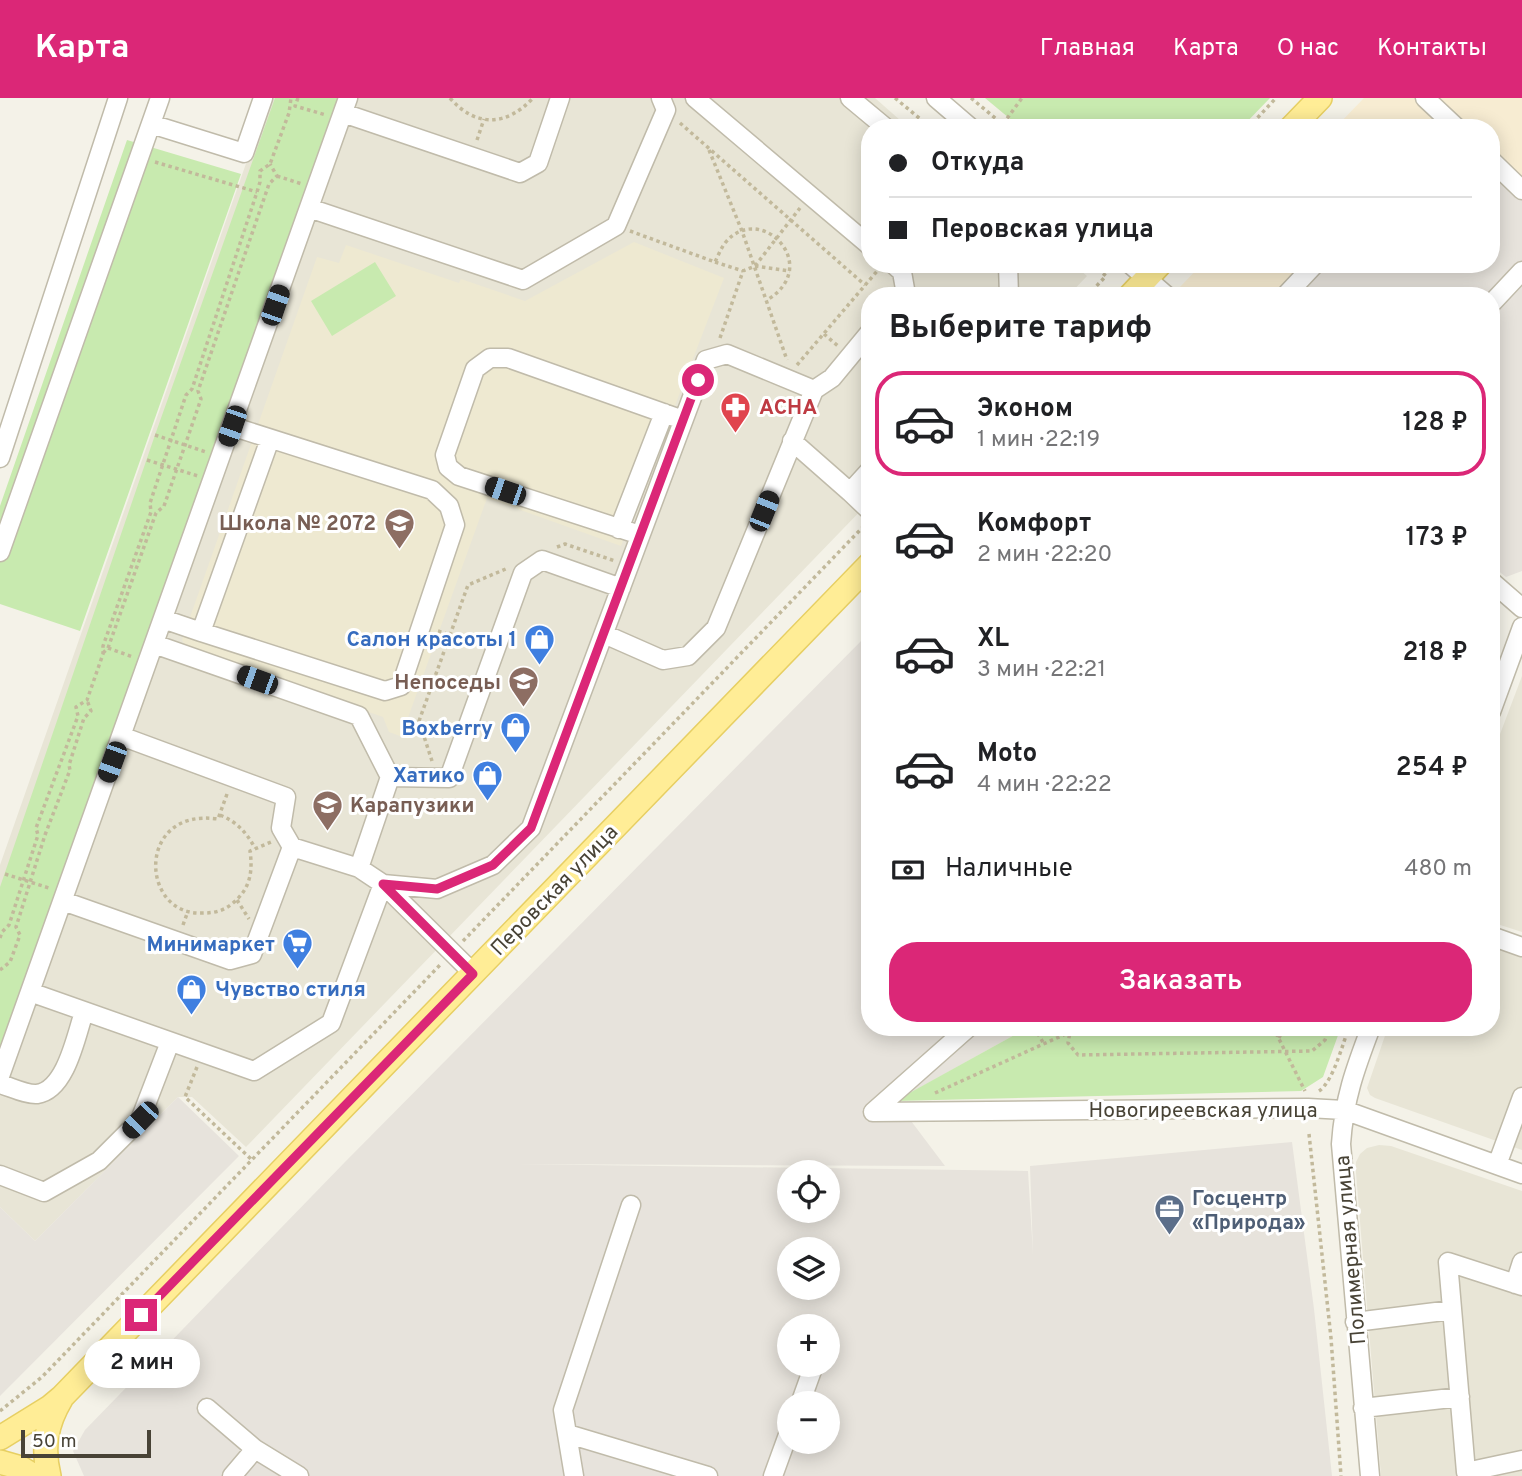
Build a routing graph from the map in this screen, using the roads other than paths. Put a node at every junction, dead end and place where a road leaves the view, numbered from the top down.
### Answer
1 (118, 98) edge
2 (160, 98) edge
3 (263, 98) edge
4 (560, 98) edge
5 (695, 98) edge
6 (850, 98) edge
7 (936, 98) edge
8 (1320, 98) edge
9 (1425, 98) edge
10 (664, 104) edge
11 (344, 110) edge
12 (875, 119) edge
13 (960, 119) edge
14 (1300, 119) edge
15 (1447, 119) edge
16 (151, 124) junction
17 (1500, 168) edge
18 (1522, 189) edge
19 (309, 208) junction
20 (861, 238) edge
21 (1522, 271) edge
22 (1149, 273) edge
23 (1307, 273) edge
24 (1160, 287) edge
25 (1293, 287) edge
26 (1500, 294) edge
27 (861, 343) edge
28 (814, 390) junction
29 (664, 413) junction
30 (683, 420) junction
31 (232, 426) junction
32 (270, 439) junction
33 (792, 441) junction
34 (0, 458) edge
35 (861, 480) edge
36 (850, 492) junction
37 (861, 502) edge
38 (6, 513) edge
39 (619, 529) junction
40 (640, 535) junction
41 (0, 552) edge
42 (861, 573) edge
43 (621, 588) junction
44 (1500, 589) edge
45 (1522, 608) edge
46 (163, 619) junction
47 (1522, 627) edge
48 (201, 632) junction
49 (604, 634) junction
50 (154, 644) junction
51 (369, 687) junction
52 (1500, 687) edge
53 (359, 716) junction
54 (121, 736) junction
55 (390, 777) junction
56 (292, 847) junction
57 (359, 868) junction
58 (383, 884) junction
59 (64, 897) junction
60 (1500, 939) edge
61 (1522, 947) edge
62 (473, 974) junction
63 (30, 992) junction
64 (84, 1012) junction
65 (959, 1036) edge
66 (1368, 1036) edge
67 (170, 1042) junction
68 (0, 1076) edge
69 (0, 1084) edge
70 (1522, 1097) edge
71 (1343, 1110) junction
72 (1497, 1165) junction
73 (1522, 1174) edge
74 (0, 1175) edge
75 (631, 1205) dead end
76 (1522, 1262) edge
77 (1519, 1285) edge
78 (1452, 1310) junction
79 (1356, 1322) junction
80 (62, 1397) junction
81 (1460, 1397) junction
82 (207, 1408) dead end
83 (1363, 1408) junction
84 (568, 1434) junction
85 (0, 1438) edge
86 (255, 1449) junction
87 (781, 1454) edge
88 (1522, 1460) edge
89 (0, 1462) edge
90 (673, 1471) edge
91 (34, 1476) edge
92 (49, 1476) edge
93 (232, 1476) edge
94 (299, 1476) edge
95 (574, 1476) edge
96 (708, 1476) edge
97 (773, 1476) edge
98 (1370, 1476) edge

1 - 34 street
2 - 16 street
3 - 16 street
4 - 11 street
5 - 20 street
6 - 12 street
7 - 13 street
8 - 14 main road
9 - 15 street
10 - 19 street
11 - 19 street
16 - 38 street
17 - 18 street
19 - 31 street
21 - 26 street
22 - 24 street
23 - 25 street
27 - 28 street
28 - 30 street
28 - 33 street
29 - 30 street
29 - 39 street
29 - 39 street
30 - 40 street
31 - 32 street
31 - 46 street
32 - 48 street
32 - 51 street
33 - 36 street
33 - 49 street
35 - 36 street
36 - 37 street
38 - 41 street
39 - 40 street
40 - 43 street
42 - 62 main road, Перовская улица
43 - 49 street
43 - 55 street
44 - 45 street
46 - 48 street
46 - 50 street
47 - 52 street
48 - 51 street
49 - 58 street
50 - 53 street
50 - 54 street
51 - 53 street
53 - 55 street
54 - 56 street
54 - 59 street
55 - 57 street
56 - 57 street
56 - 59 street
57 - 58 street
58 - 62 street
58 - 67 street
59 - 63 street
60 - 61 street
62 - 80 main road, Перовская улица
63 - 64 street
63 - 68 street
64 - 67 street
64 - 69 street
65 - 71 street, Новогиреевская улица
66 - 71 street, Полимерная улица
67 - 74 street
70 - 72 street
71 - 72 street, Новогиреевская улица
71 - 79 street, Полимерная улица
72 - 73 street, Новогиреевская улица
75 - 84 street
76 - 77 street
77 - 78 street
78 - 79 street
78 - 81 street
79 - 83 street, Полимерная улица
80 - 85 main road
80 - 92 main road
81 - 83 street
81 - 88 street
82 - 86 street
83 - 98 street, Полимерная улица
84 - 90 street
84 - 95 street
86 - 93 street
86 - 94 street
87 - 97 street
89 - 91 main road
90 - 96 street

